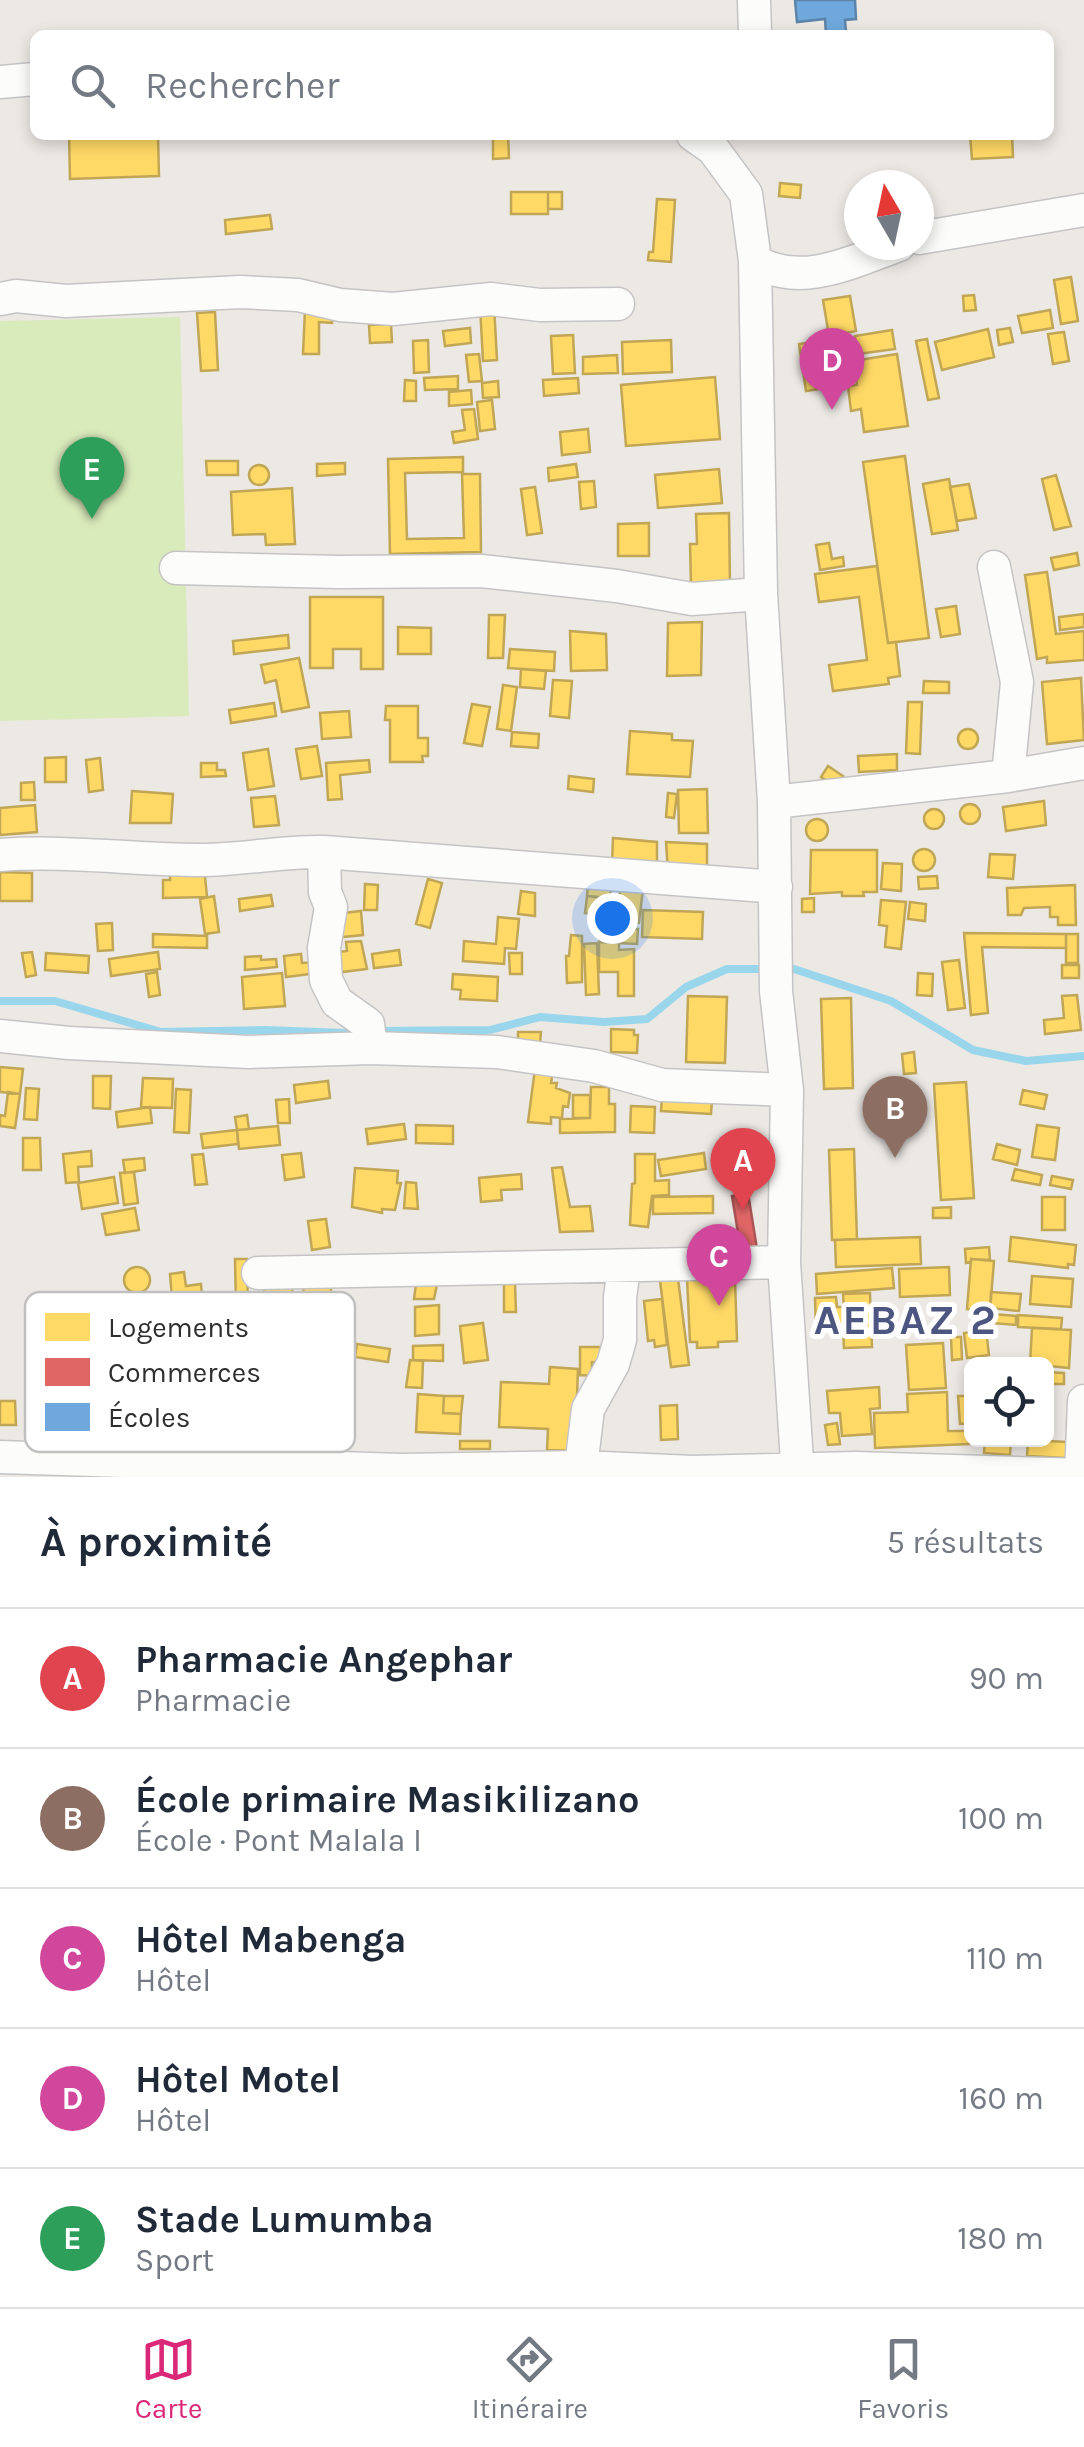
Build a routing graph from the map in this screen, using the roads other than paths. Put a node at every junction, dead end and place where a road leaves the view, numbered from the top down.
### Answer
1 (754, 0) edge
2 (755, 30) edge
3 (30, 79) edge
4 (0, 82) edge
5 (709, 140) edge
6 (1084, 210) edge
7 (934, 235) edge
8 (861, 260) edge
9 (755, 261) junction
10 (0, 299) edge
11 (618, 304) dead end
12 (994, 567) dead end
13 (176, 568) dead end
14 (761, 594) junction
15 (1084, 763) edge
16 (1008, 776) junction
17 (774, 802) junction
18 (324, 852) junction
19 (0, 855) edge
20 (776, 887) junction
21 (0, 1036) edge
22 (372, 1048) junction
23 (787, 1090) junction
24 (784, 1262) junction
25 (624, 1268) junction
26 (258, 1274) dead end
27 (1084, 1401) edge
28 (0, 1458) edge
29 (581, 1467) junction
30 (307, 1471) edge
31 (798, 1474) edge
32 (1082, 1476) edge

1 - 2 street
3 - 4 street
5 - 9 street
6 - 7 street
8 - 9 street
9 - 14 street
10 - 11 street
12 - 16 street
13 - 14 street
14 - 17 street
15 - 16 street
16 - 17 street
17 - 20 street
18 - 19 street
18 - 20 street
18 - 22 street
20 - 23 street
21 - 22 street
22 - 23 street
23 - 24 street
24 - 25 street
24 - 31 street
25 - 26 street
25 - 29 street
27 - 32 street
28 - 30 street
29 - 30 street
29 - 31 street
31 - 32 street

